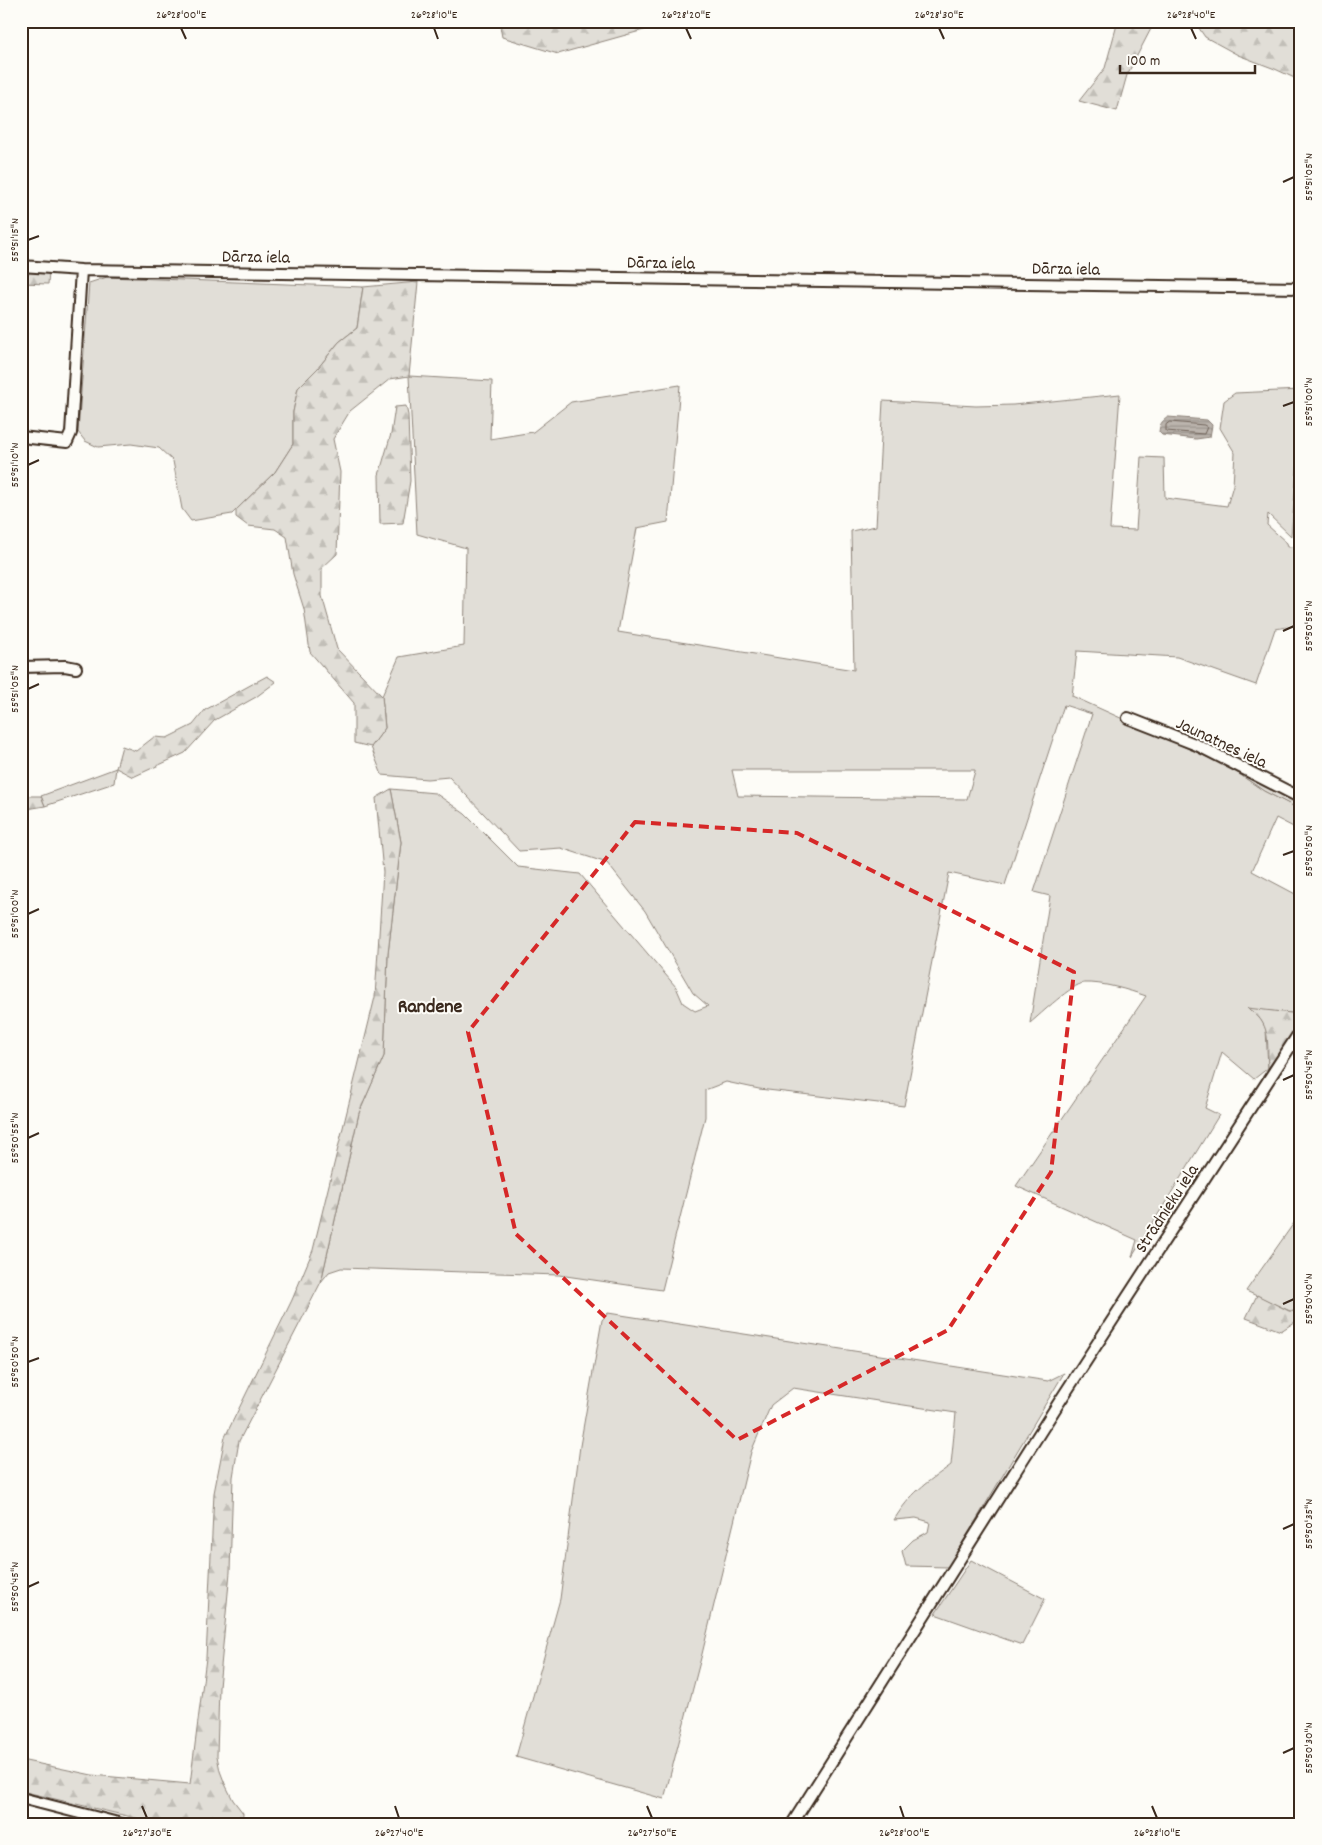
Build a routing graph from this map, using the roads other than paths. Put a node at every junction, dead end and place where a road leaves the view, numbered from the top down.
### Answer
1 (21, 266) edge
2 (80, 270) junction
3 (1301, 288) edge
4 (21, 437) edge
5 (21, 667) edge
6 (76, 668) dead end
7 (1128, 718) dead end
8 (1301, 798) edge
9 (1301, 1030) edge
10 (21, 1798) edge
11 (122, 1824) edge
12 (792, 1824) edge

1 - 2 street, Dārza iela
2 - 3 street, Dārza iela
2 - 4 street
5 - 6 street
7 - 8 street, Jaunatnes iela
9 - 12 street, Strādnieku iela
10 - 11 street

